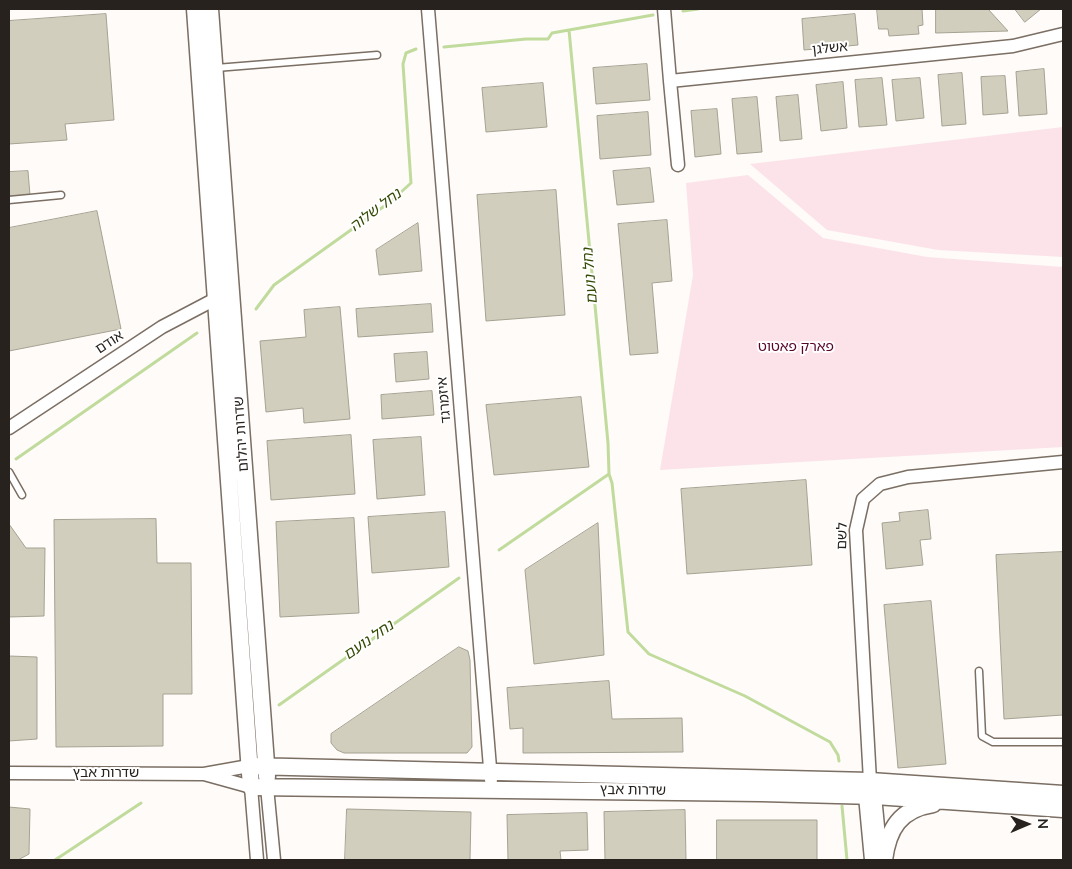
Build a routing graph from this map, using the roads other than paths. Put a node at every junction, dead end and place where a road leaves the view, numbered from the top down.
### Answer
1 (195, 9) edge
2 (210, 9) edge
3 (428, 9) edge
4 (664, 9) edge
5 (1063, 34) edge
6 (377, 55) dead end
7 (214, 68) junction
8 (670, 81) junction
9 (678, 165) dead end
10 (61, 195) dead end
11 (9, 200) edge
12 (232, 291) junction
13 (217, 298) junction
14 (9, 428) edge
15 (1063, 462) edge
16 (9, 472) edge
17 (22, 495) dead end
18 (979, 671) dead end
19 (1063, 742) edge
20 (249, 766) junction
21 (266, 766) junction
22 (490, 772) junction
23 (9, 773) edge
24 (204, 774) junction
25 (259, 787) junction
26 (491, 790) junction
27 (870, 791) junction
28 (1063, 794) edge
29 (952, 802) junction
30 (1063, 809) edge
31 (257, 860) edge
32 (274, 860) edge
33 (871, 860) edge
34 (882, 860) edge

1 - 13 street, שדרות יהלום
2 - 7 street, שדרות יהלום
3 - 22 street, איזמרגד
4 - 8 street
5 - 8 street, אשלגן
6 - 7 lane
7 - 12 street, שדרות יהלום
8 - 9 street
10 - 11 lane
12 - 13 street, אודם
12 - 21 street, שדרות יהלום
13 - 14 street, אודם
13 - 20 street, שדרות יהלום
15 - 27 street, לשם
16 - 17 lane
18 - 19 lane
20 - 21 street, שדרות אבץ
20 - 24 street, שדרות אבץ
20 - 25 street, שדרות יהלום
21 - 22 street, שדרות אבץ
21 - 25 street, שדרות יהלום
22 - 26 street, איזמרגד
22 - 27 street, שדרות אבץ
23 - 24 street, שדרות אבץ
24 - 25 street, שדרות אבץ
25 - 26 street, שדרות אבץ
25 - 31 street, שדרות יהלום
25 - 32 street, שדרות יהלום
26 - 27 street, שדרות אבץ
27 - 28 street, שדרות אבץ
27 - 29 street, שדרות אבץ
27 - 33 street, לשם
27 - 34 street, לשם
29 - 30 street, שדרות אבץ
29 - 34 street

